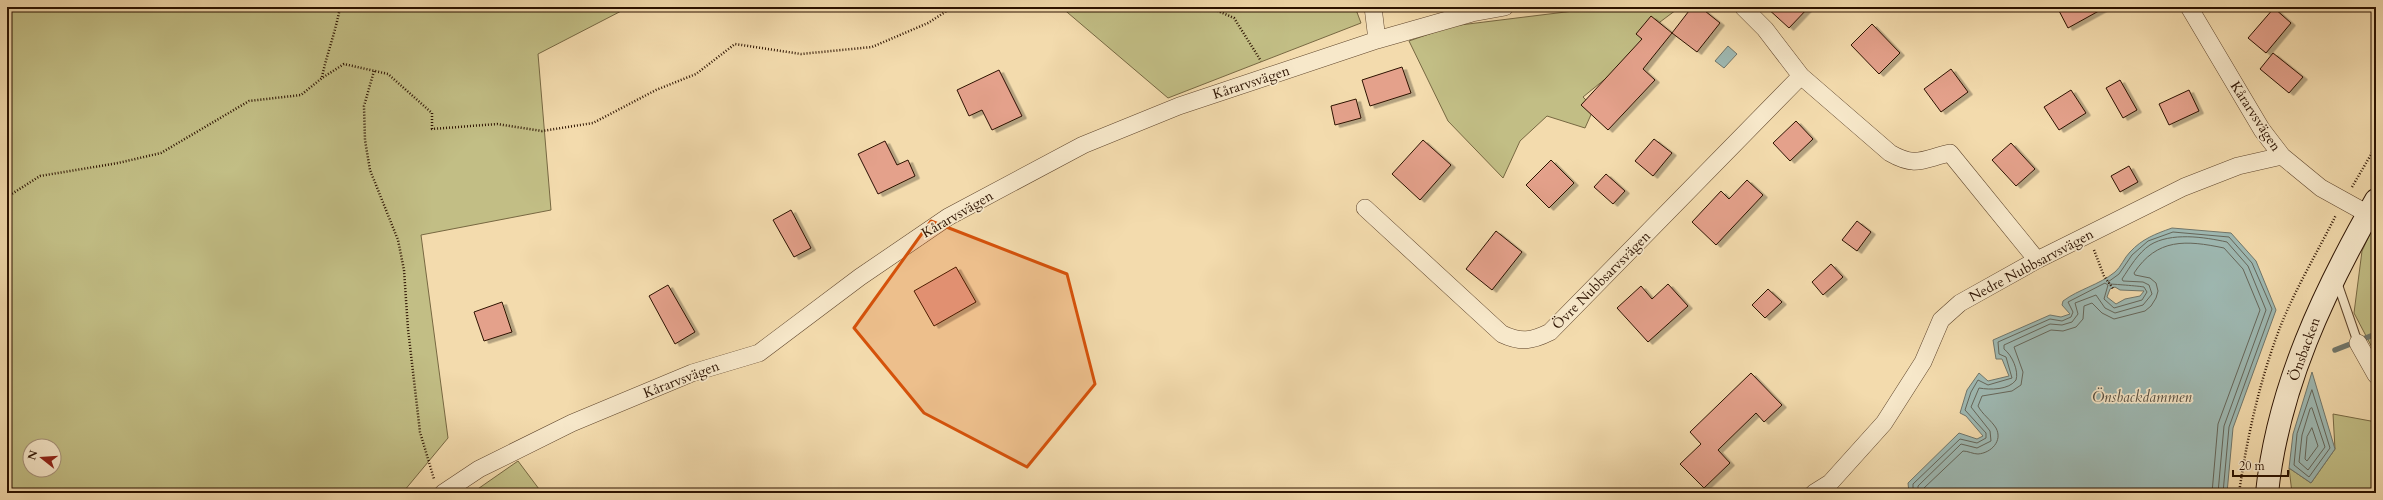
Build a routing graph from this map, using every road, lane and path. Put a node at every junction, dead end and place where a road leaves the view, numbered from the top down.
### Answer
1 (340, 7) edge
2 (953, 7) edge
3 (1210, 7) edge
4 (1373, 7) edge
5 (1505, 7) edge
6 (1742, 7) edge
7 (2189, 7) edge
8 (1377, 40) junction
9 (374, 71) junction
10 (1270, 76) junction
11 (1801, 76) junction
12 (322, 78) junction
13 (2376, 146) edge
14 (2282, 156) junction
15 (2350, 190) dead end
16 (7, 197) edge
17 (2372, 207) edge
18 (1365, 208) dead end
19 (2339, 209) dead end
20 (2090, 234) junction
21 (2037, 260) junction
22 (2335, 275) junction
23 (2114, 290) dead end
24 (2358, 343) joint
25 (2376, 375) edge
26 (440, 489) edge
27 (1814, 493) edge
28 (2239, 493) edge
29 (2267, 493) edge

1 - 12 path
2 - 9 path
3 - 10 path
4 - 8 street
5 - 8 street, Kårarvsvägen
6 - 11 street
7 - 14 street, Kårarvsvägen
8 - 10 street, Kårarvsvägen
9 - 12 path
9 - 26 path
10 - 26 street, Kårarvsvägen
11 - 18 street, Övre Nubbsarvsvägen
11 - 21 street
12 - 16 path
13 - 15 path
14 - 17 street, Kårarvsvägen
14 - 20 street, Nedre Nubbsarvsvägen
17 - 22 main road, Önsbacken
19 - 28 path
20 - 21 street, Nedre Nubbsarvsvägen
20 - 23 path
21 - 27 street, Nedre Nubbsarvsvägen
22 - 24 lane
22 - 29 main road, Önsbacken
24 - 25 street

